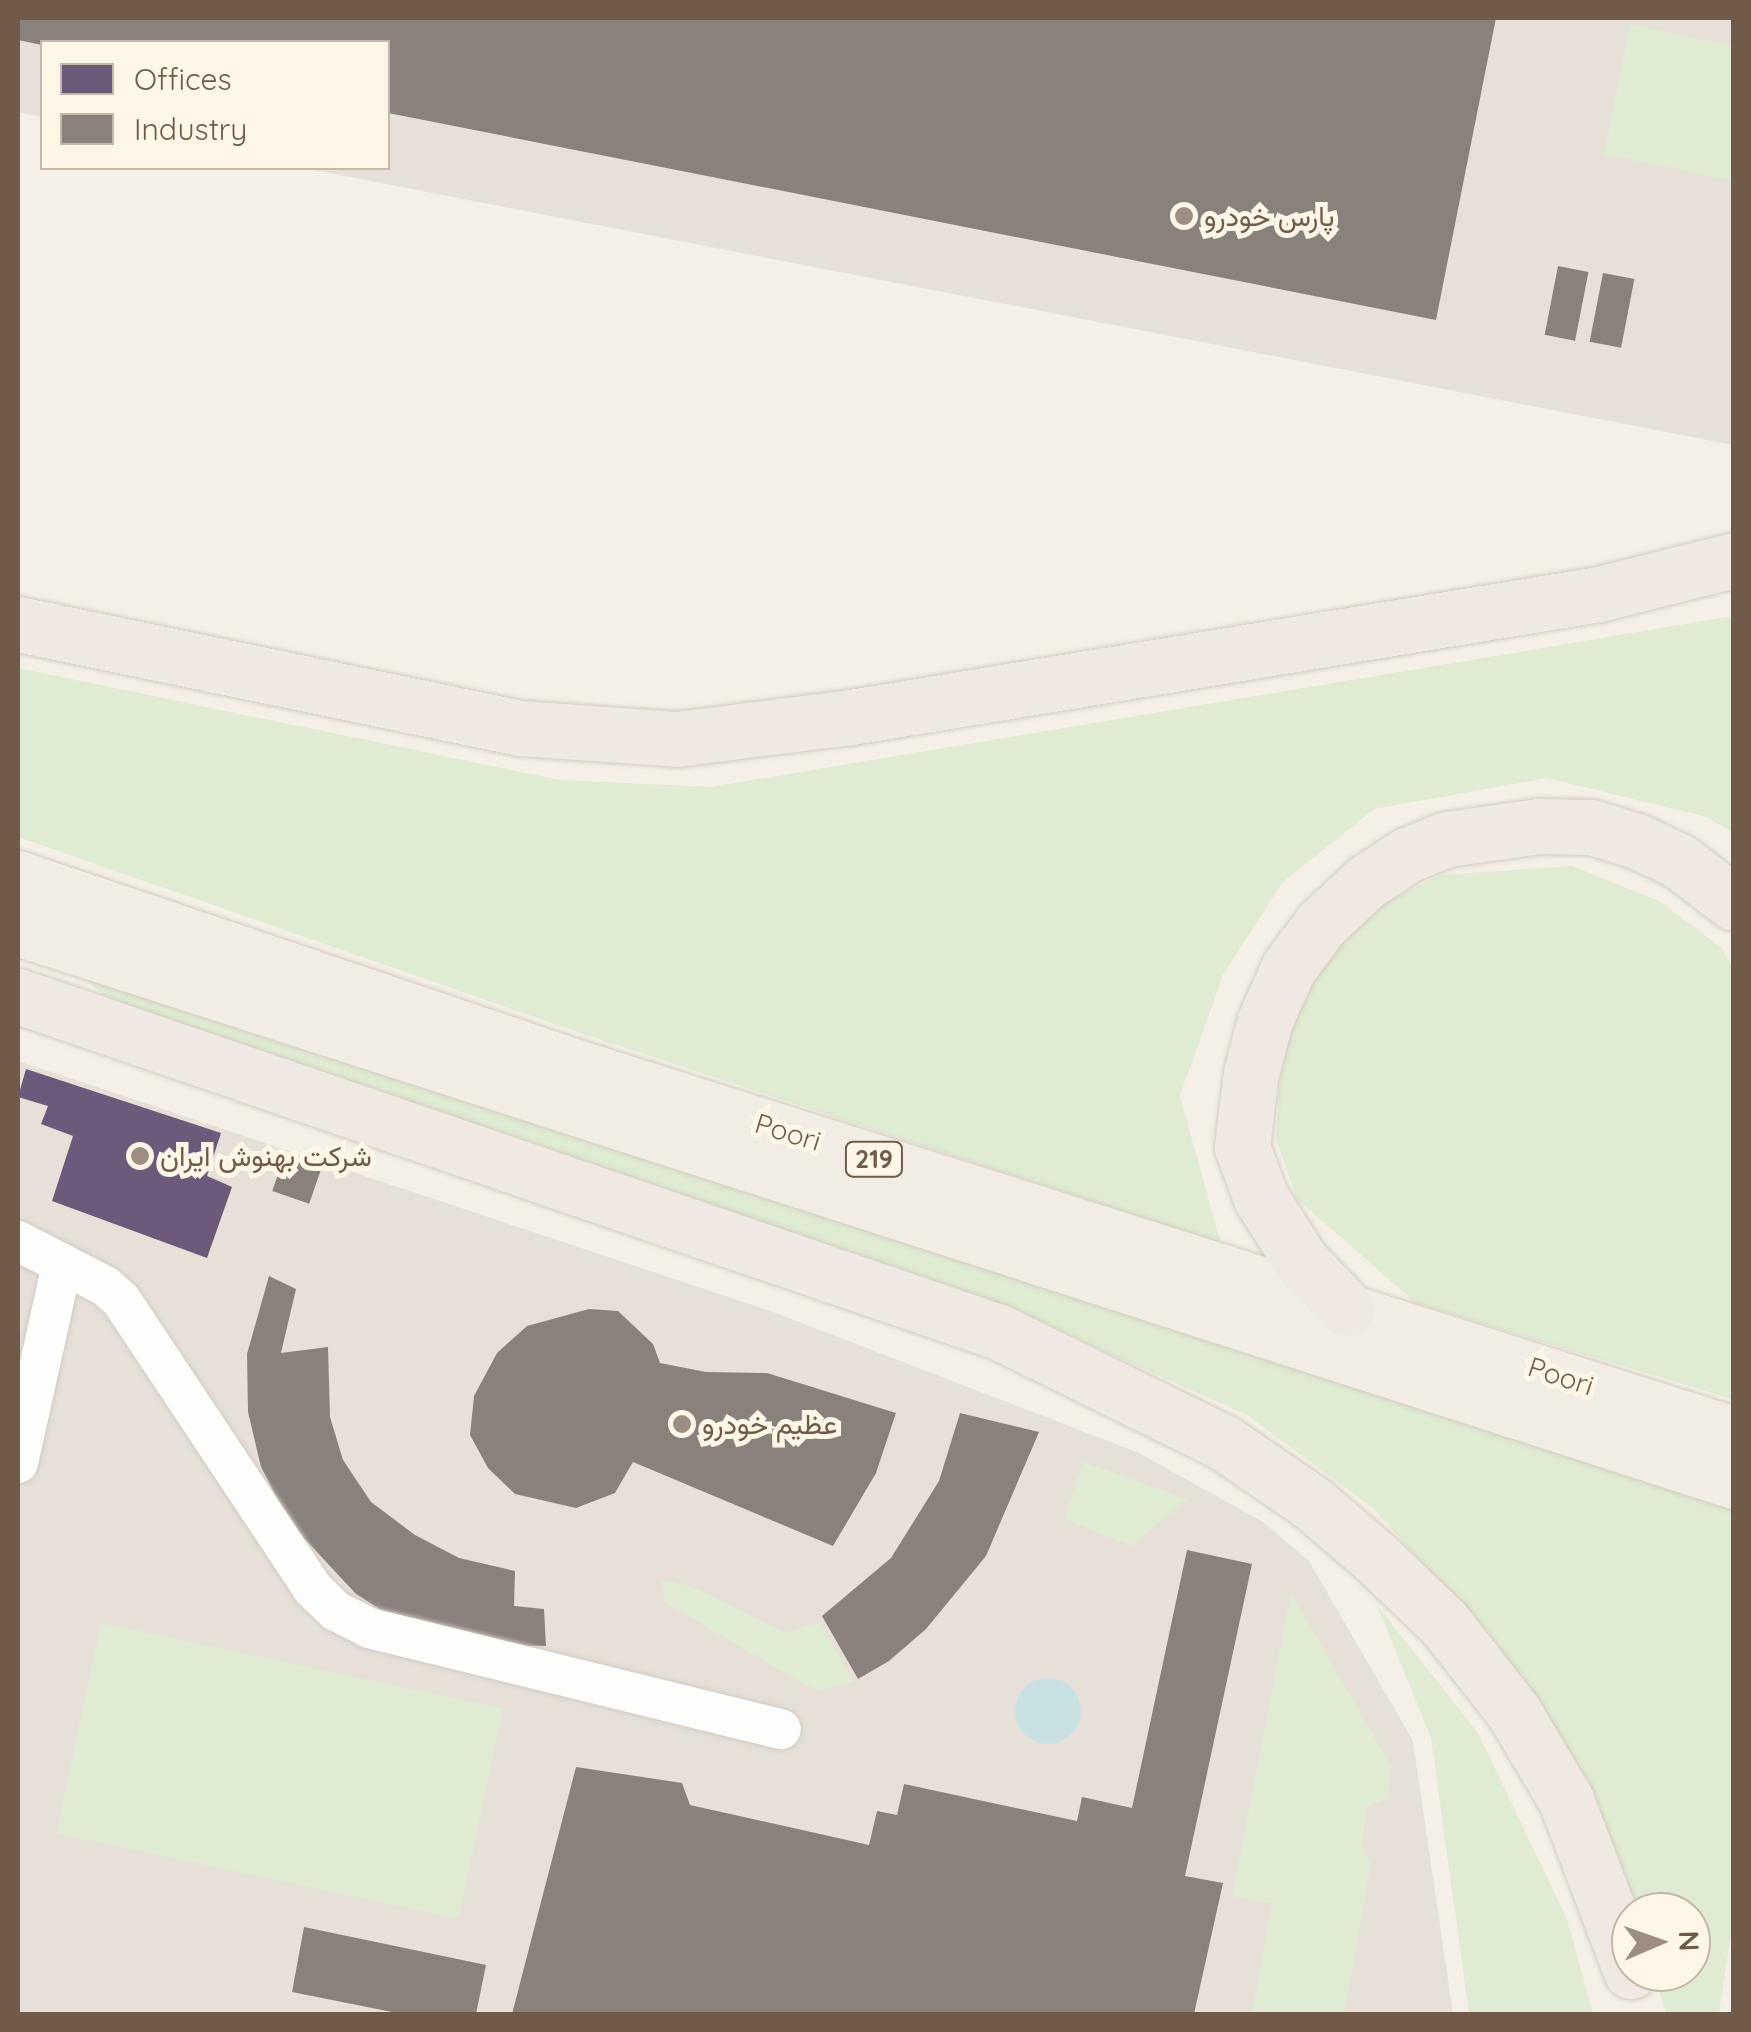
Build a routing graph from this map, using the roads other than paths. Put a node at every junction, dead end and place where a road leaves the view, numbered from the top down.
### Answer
1 (1734, 560) edge
2 (18, 624) edge
3 (18, 877) edge
4 (1734, 903) edge
5 (18, 930) edge
6 (18, 996) edge
7 (18, 1241) edge
8 (62, 1264) junction
9 (1346, 1308) junction
10 (1734, 1433) edge
11 (18, 1463) edge
12 (1734, 1483) edge
13 (781, 1730) dead end
14 (1611, 1918) edge

1 - 2 highway
3 - 9 main road, Poori / 219
4 - 9 highway
5 - 12 main road, Poori / 219
6 - 14 highway
7 - 8 lane
8 - 11 lane
8 - 13 lane
9 - 10 main road, Poori / 219

